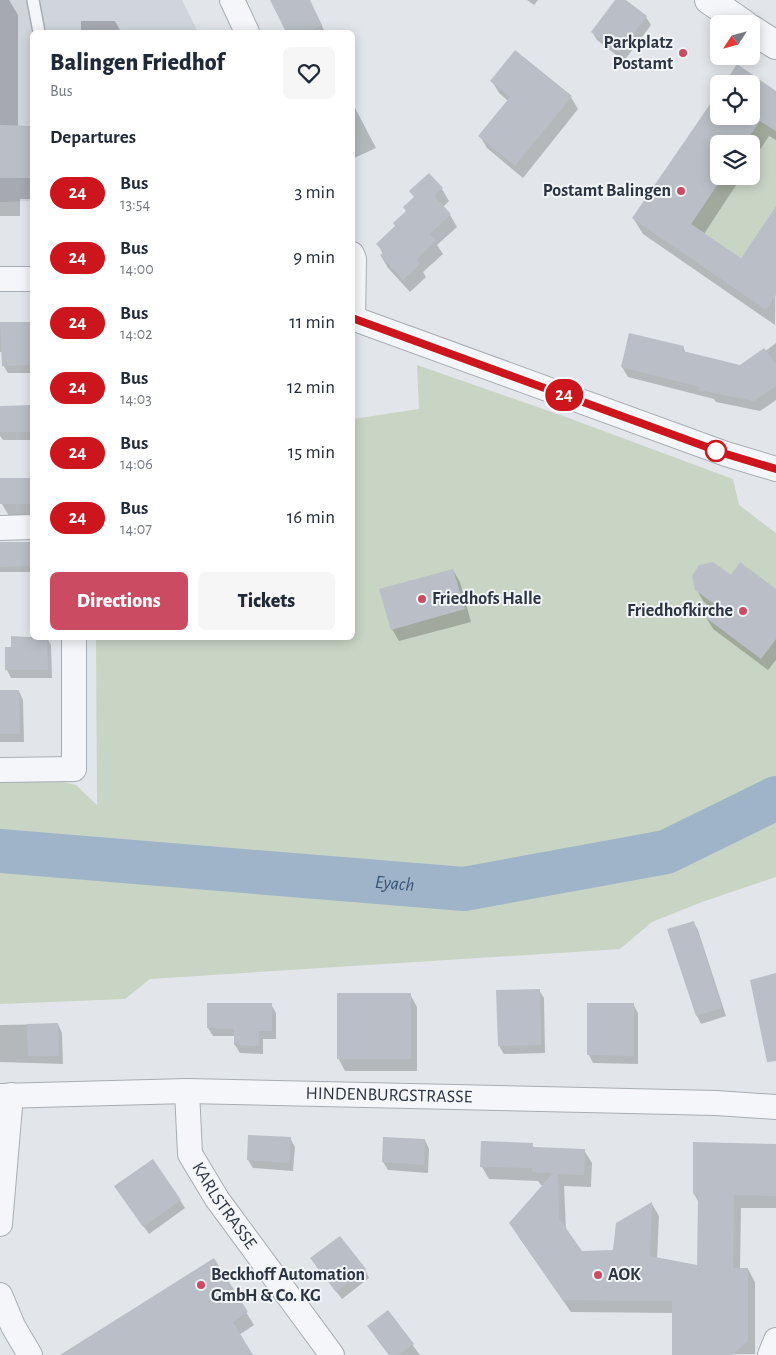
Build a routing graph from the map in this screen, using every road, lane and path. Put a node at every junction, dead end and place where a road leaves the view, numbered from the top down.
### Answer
1 (32, 0) edge
2 (232, 0) edge
3 (709, 0) edge
4 (731, 15) edge
5 (39, 30) edge
6 (246, 30) edge
7 (760, 34) edge
8 (776, 45) edge
9 (0, 279) edge
10 (30, 279) edge
11 (355, 319) edge
12 (776, 469) edge
13 (30, 527) edge
14 (0, 528) edge
15 (74, 640) edge
16 (0, 770) edge
17 (187, 1091) junction
18 (5, 1096) edge
19 (776, 1107) edge
20 (0, 1224) edge
21 (0, 1295) edge
22 (776, 1340) edge
23 (30, 1355) edge
24 (332, 1355) edge
25 (770, 1355) edge

1 - 5 lane
2 - 6 street
3 - 4 street
7 - 8 street
9 - 10 street
11 - 12 street
13 - 14 street
15 - 16 street
17 - 18 street, HINDENBURGSTRASSE
17 - 19 street, HINDENBURGSTRASSE
17 - 24 street, KARLSTRASSE
18 - 20 street
21 - 23 street
22 - 25 street

